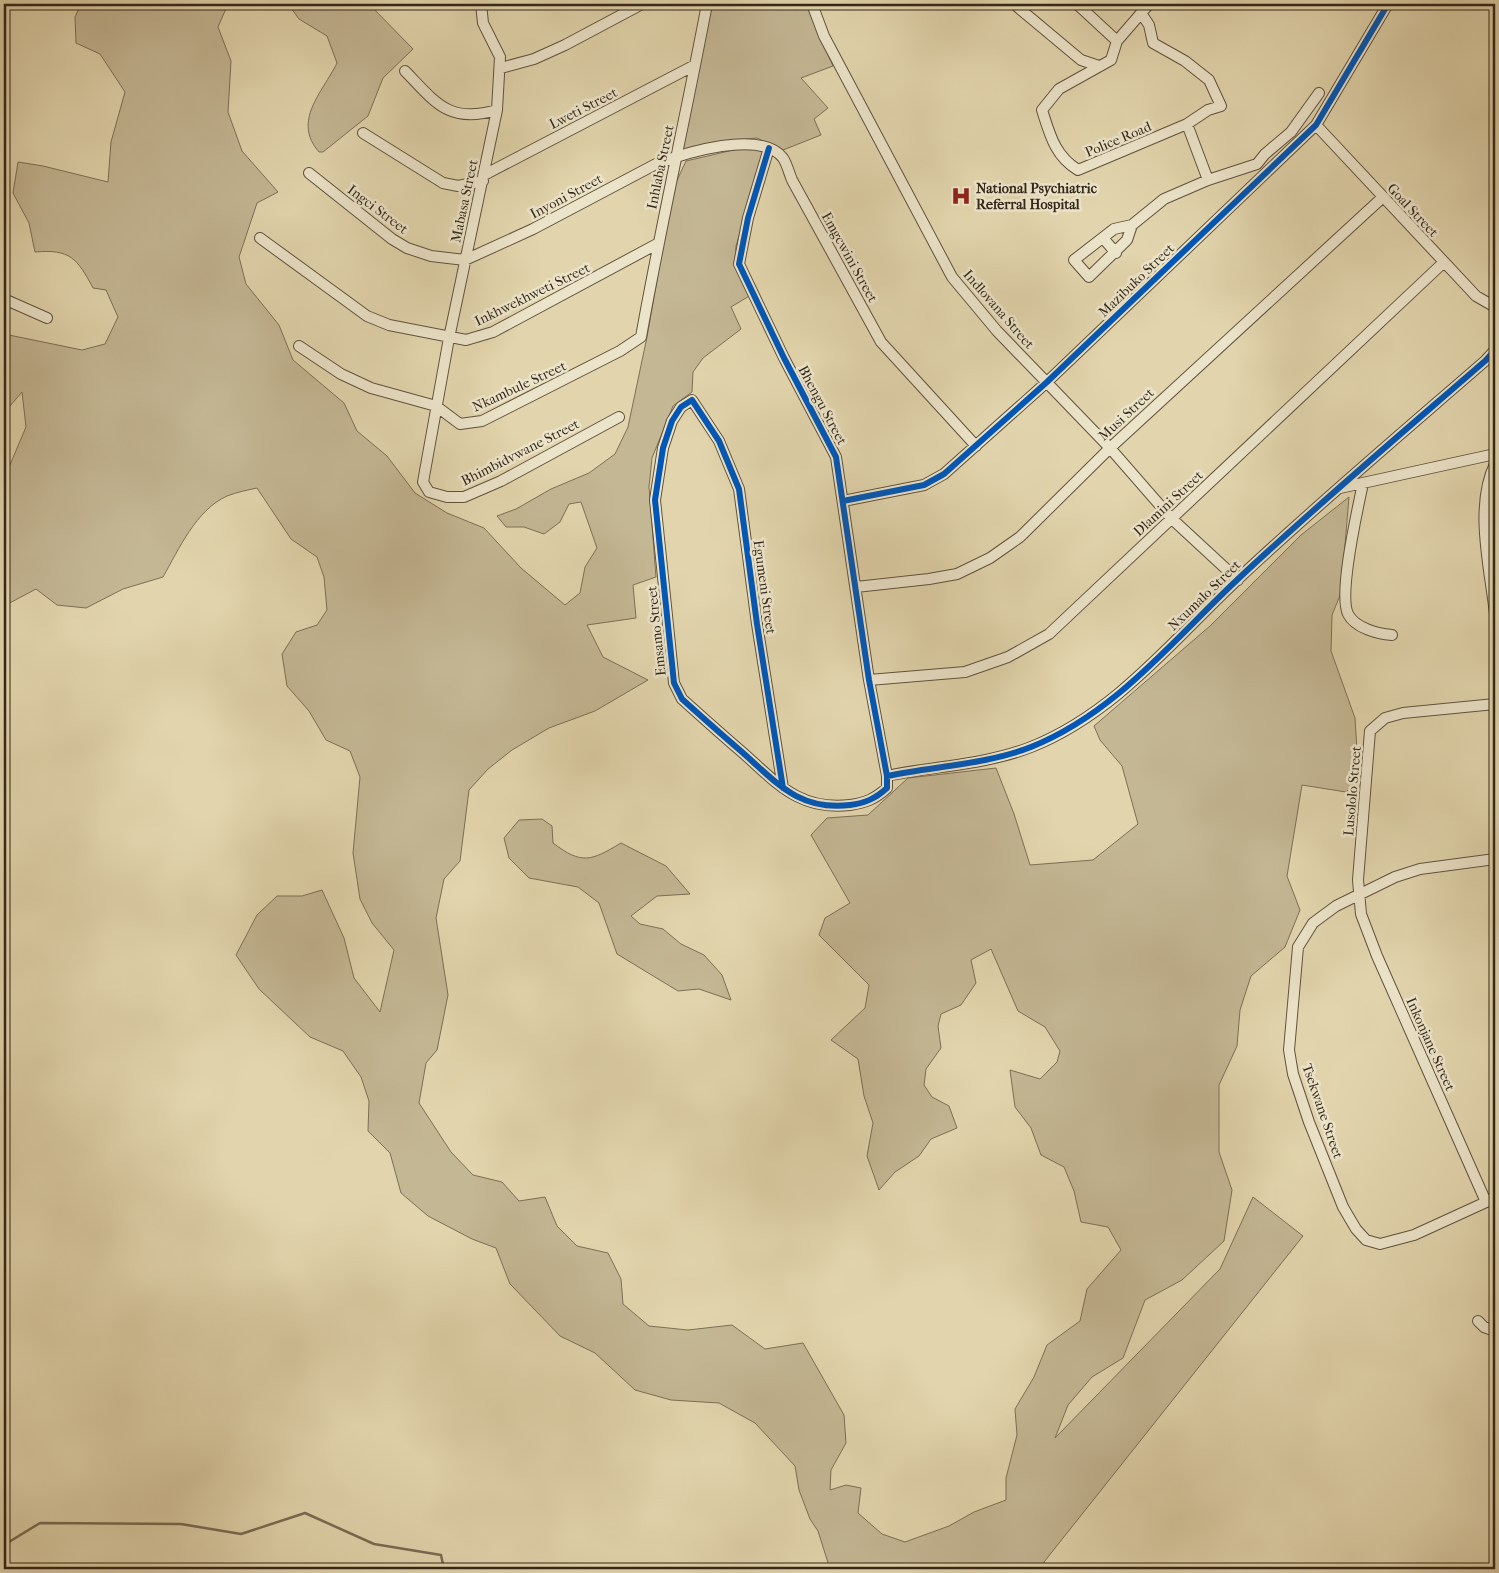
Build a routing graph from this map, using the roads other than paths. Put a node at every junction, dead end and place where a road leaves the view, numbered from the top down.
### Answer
1 (481, 4) edge
2 (642, 4) edge
3 (707, 4) edge
4 (812, 4) edge
5 (1014, 4) edge
6 (1077, 4) edge
7 (1149, 4) edge
8 (1388, 4) edge
9 (1141, 13) junction
10 (1117, 41) junction
11 (695, 65) junction
12 (1099, 66) junction
13 (501, 68) junction
14 (405, 72) dead end
15 (1319, 94) dead end
16 (497, 110) junction
17 (1187, 124) junction
18 (1316, 125) junction
19 (363, 133) dead end
20 (769, 148) junction
21 (678, 156) junction
22 (309, 174) dead end
23 (483, 178) junction
24 (1208, 180) junction
25 (1382, 197) junction
26 (1132, 226) junction
27 (260, 238) dead end
28 (1103, 238) junction
29 (657, 244) junction
30 (1116, 252) junction
31 (465, 260) junction
32 (1443, 263) junction
33 (4, 299) edge
34 (1495, 307) edge
35 (47, 318) dead end
36 (641, 336) joint
37 (450, 338) junction
38 (299, 346) dead end
39 (1495, 350) edge
40 (1047, 382) junction
41 (692, 400) joint
42 (436, 406) junction
43 (619, 417) dead end
44 (976, 446) junction
45 (1110, 448) junction
46 (1495, 454) edge
47 (1495, 464) edge
48 (1363, 483) junction
49 (1338, 489) junction
50 (843, 501) junction
51 (1171, 518) junction
52 (1238, 580) junction
53 (856, 587) junction
54 (1495, 614) edge
55 (1392, 635) dead end
56 (869, 680) junction
57 (1495, 704) edge
58 (886, 776) junction
59 (783, 788) junction
60 (1495, 859) edge
61 (1359, 894) junction
62 (1491, 1200) edge
63 (1478, 1321) dead end
64 (1495, 1331) edge

1 - 13 street, Mabasa Street
2 - 13 street
3 - 11 street, Inhlaba Street
4 - 40 street, Indlovana Street
5 - 12 street
6 - 10 street
7 - 9 street, Police Road
8 - 18 street, Mazibuko Street
9 - 10 street, Police Road
9 - 17 street, Police Road
10 - 12 street, Police Road
11 - 21 street, Inhlaba Street
11 - 23 street, Lweti Street
12 - 17 street, Police Road
13 - 16 street, Mabasa Street
14 - 16 street
15 - 24 street
16 - 23 street, Mabasa Street
17 - 24 street
18 - 25 street, Goal Street
18 - 40 street, Mazibuko Street
19 - 23 street, Lweti Street
20 - 21 street
20 - 44 street, Emgcwini Street
20 - 50 street, Bhengu Street
21 - 29 street, Inhlaba Street
21 - 31 street, Inyoni Street
22 - 31 street, Ingci Street
23 - 31 street, Mabasa Street
24 - 26 street
25 - 32 street, Goal Street
25 - 45 street, Musi Street
26 - 28 street
26 - 30 street
27 - 37 street, Inkhwekhweti Street
28 - 30 street
28 - 30 street
29 - 36 street, Inhlaba Street
29 - 37 street, Inkhwekhweti Street
31 - 37 street, Mabasa Street
32 - 34 street, Goal Street
32 - 51 street, Dlamini Street
33 - 35 street
36 - 42 street, Nkambule Street
37 - 42 street, Mabasa Street
38 - 42 street, Nkambule Street
39 - 49 street, Nxumalo Street
40 - 44 street, Mazibuko Street
40 - 45 street, Indlovana Street
41 - 59 street, Egumeni Street
41 - 59 street, Emsamo Street
42 - 43 street, Bhimbidvwane Street
44 - 50 street, Mazibuko Street
45 - 51 street, Indlovana Street
45 - 53 street, Musi Street
46 - 48 street
47 - 54 street
48 - 49 street
48 - 55 street
49 - 52 street, Nxumalo Street
50 - 53 street, Bhengu Street
51 - 52 street, Indlovana Street
51 - 56 street, Dlamini Street
52 - 58 street, Nxumalo Street
53 - 56 street, Bhengu Street
56 - 58 street, Bhengu Street
57 - 61 street, Lusololo Street
58 - 59 street, Emsamo Street
60 - 61 street, Tsekwane Street
61 - 62 street, Inkonjane Street
61 - 62 street, Tsekwane Street
63 - 64 street

